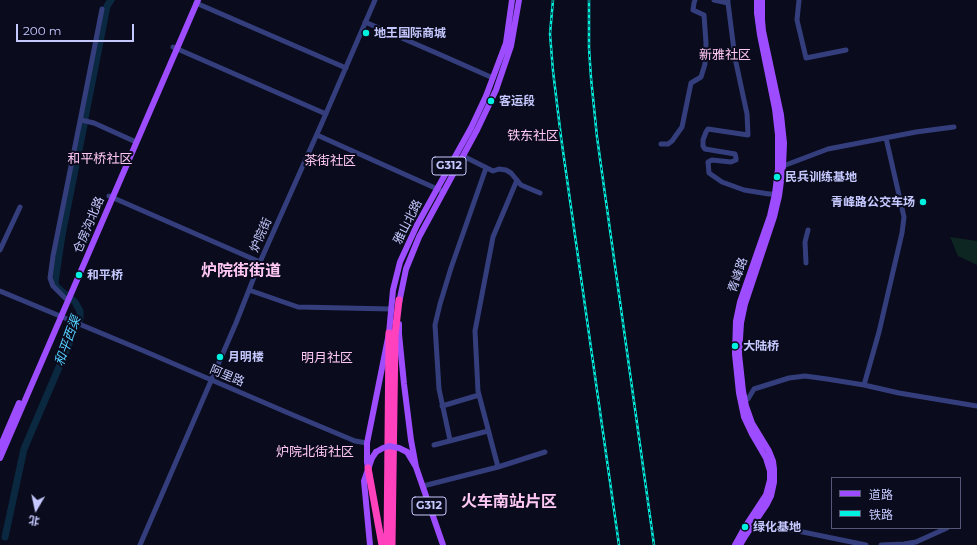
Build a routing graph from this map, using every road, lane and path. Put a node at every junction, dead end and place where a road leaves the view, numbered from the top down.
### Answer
1 (375, 0) edge
2 (512, 0) edge
3 (519, 0) edge
4 (695, 0) edge
5 (714, 0) edge
6 (757, 0) edge
7 (762, 0) edge
8 (799, 0) edge
9 (196, 1) edge
10 (728, 2) edge
11 (102, 9) dead end
12 (366, 22) junction
13 (175, 48) junction
14 (846, 50) dead end
15 (346, 68) junction
16 (493, 78) junction
17 (326, 114) junction
18 (80, 120) junction
19 (954, 128) dead end
20 (317, 135) junction
21 (886, 138) junction
22 (134, 141) junction
23 (661, 144) dead end
24 (463, 156) junction
25 (781, 166) junction
26 (486, 168) junction
27 (517, 180) junction
28 (437, 189) junction
29 (444, 192) junction
30 (540, 193) dead end
31 (775, 194) junction
32 (110, 197) junction
33 (20, 207) dead end
34 (808, 230) dead end
35 (0, 250) edge
36 (260, 262) junction
37 (806, 263) dead end
38 (0, 290) edge
39 (249, 290) junction
40 (67, 297) junction
41 (399, 300) junction
42 (391, 308) junction
43 (59, 316) junction
44 (389, 333) junction
45 (211, 380) junction
46 (864, 385) junction
47 (479, 395) junction
48 (743, 400) junction
49 (442, 406) junction
50 (977, 406) edge
51 (488, 431) junction
52 (450, 440) junction
53 (367, 443) junction
54 (434, 445) dead end
55 (0, 447) edge
56 (545, 452) dead end
57 (0, 458) edge
58 (416, 467) junction
59 (498, 467) junction
60 (368, 468) junction
61 (423, 486) junction
62 (754, 522) junction
63 (945, 529) edge
64 (140, 545) edge
65 (370, 545) edge
66 (382, 545) edge
67 (387, 545) edge
68 (392, 545) edge
69 (443, 545) edge
70 (735, 545) edge
71 (740, 545) edge
72 (866, 545) edge
73 (881, 545) edge

1 - 12 street, 炉院街
2 - 16 main road, 雅山北路 / G312
3 - 24 main road, 雅山北路 / G312
4 - 23 street
5 - 10 street
6 - 25 main road, 青峰路
7 - 25 main road, 青峰路
8 - 14 street
9 - 13 main road, 仓房沟北路
9 - 15 street
10 - 31 street
11 - 18 street
12 - 15 street, 炉院街
12 - 16 street
13 - 17 street
13 - 22 main road, 仓房沟北路
15 - 17 street, 炉院街
16 - 28 main road, 雅山北路 / G312
17 - 20 street, 炉院街
18 - 22 street
18 - 40 street
19 - 21 street
20 - 28 street
20 - 36 street, 炉院街
21 - 25 street
21 - 46 street
22 - 32 main road, 仓房沟北路
24 - 26 street
24 - 29 main road, 雅山北路 / G312
25 - 31 main road, 青峰路
25 - 48 main road, 青峰路
26 - 27 street
26 - 49 street
27 - 30 street
27 - 47 street
28 - 29 street
28 - 42 main road, 雅山北路 / G312
29 - 41 main road, 雅山北路 / G312
31 - 48 main road, 青峰路
32 - 36 street
32 - 40 main road, 仓房沟北路
33 - 35 street
34 - 37 street
36 - 39 street, 炉院街
38 - 43 street, 阿里路
39 - 42 street
39 - 45 street, 炉院街
40 - 43 main road, 仓房沟北路
41 - 58 main road, 雅山北路 / G312
41 - 68 highway, 雅山北路
42 - 44 main road, 雅山北路 / G312
43 - 45 street, 阿里路
43 - 55 main road, 仓房沟北路
43 - 57 main road, 仓房沟北路
44 - 53 main road, 雅山北路 / G312
44 - 67 highway
45 - 53 street, 阿里路
45 - 64 street, 炉院街
46 - 48 street
46 - 50 street
47 - 49 street
47 - 51 street
48 - 62 main road, 青峰路
48 - 70 main road, 青峰路
49 - 52 street
51 - 52 street
51 - 59 street
52 - 54 street
53 - 60 main road, 雅山北路 / G312
56 - 59 street
58 - 60 main road, bridge
58 - 61 main road, G312
59 - 61 street
60 - 65 main road, G312
60 - 66 highway
61 - 69 main road, G312
62 - 71 main road, 青峰路
62 - 72 street
63 - 73 street

